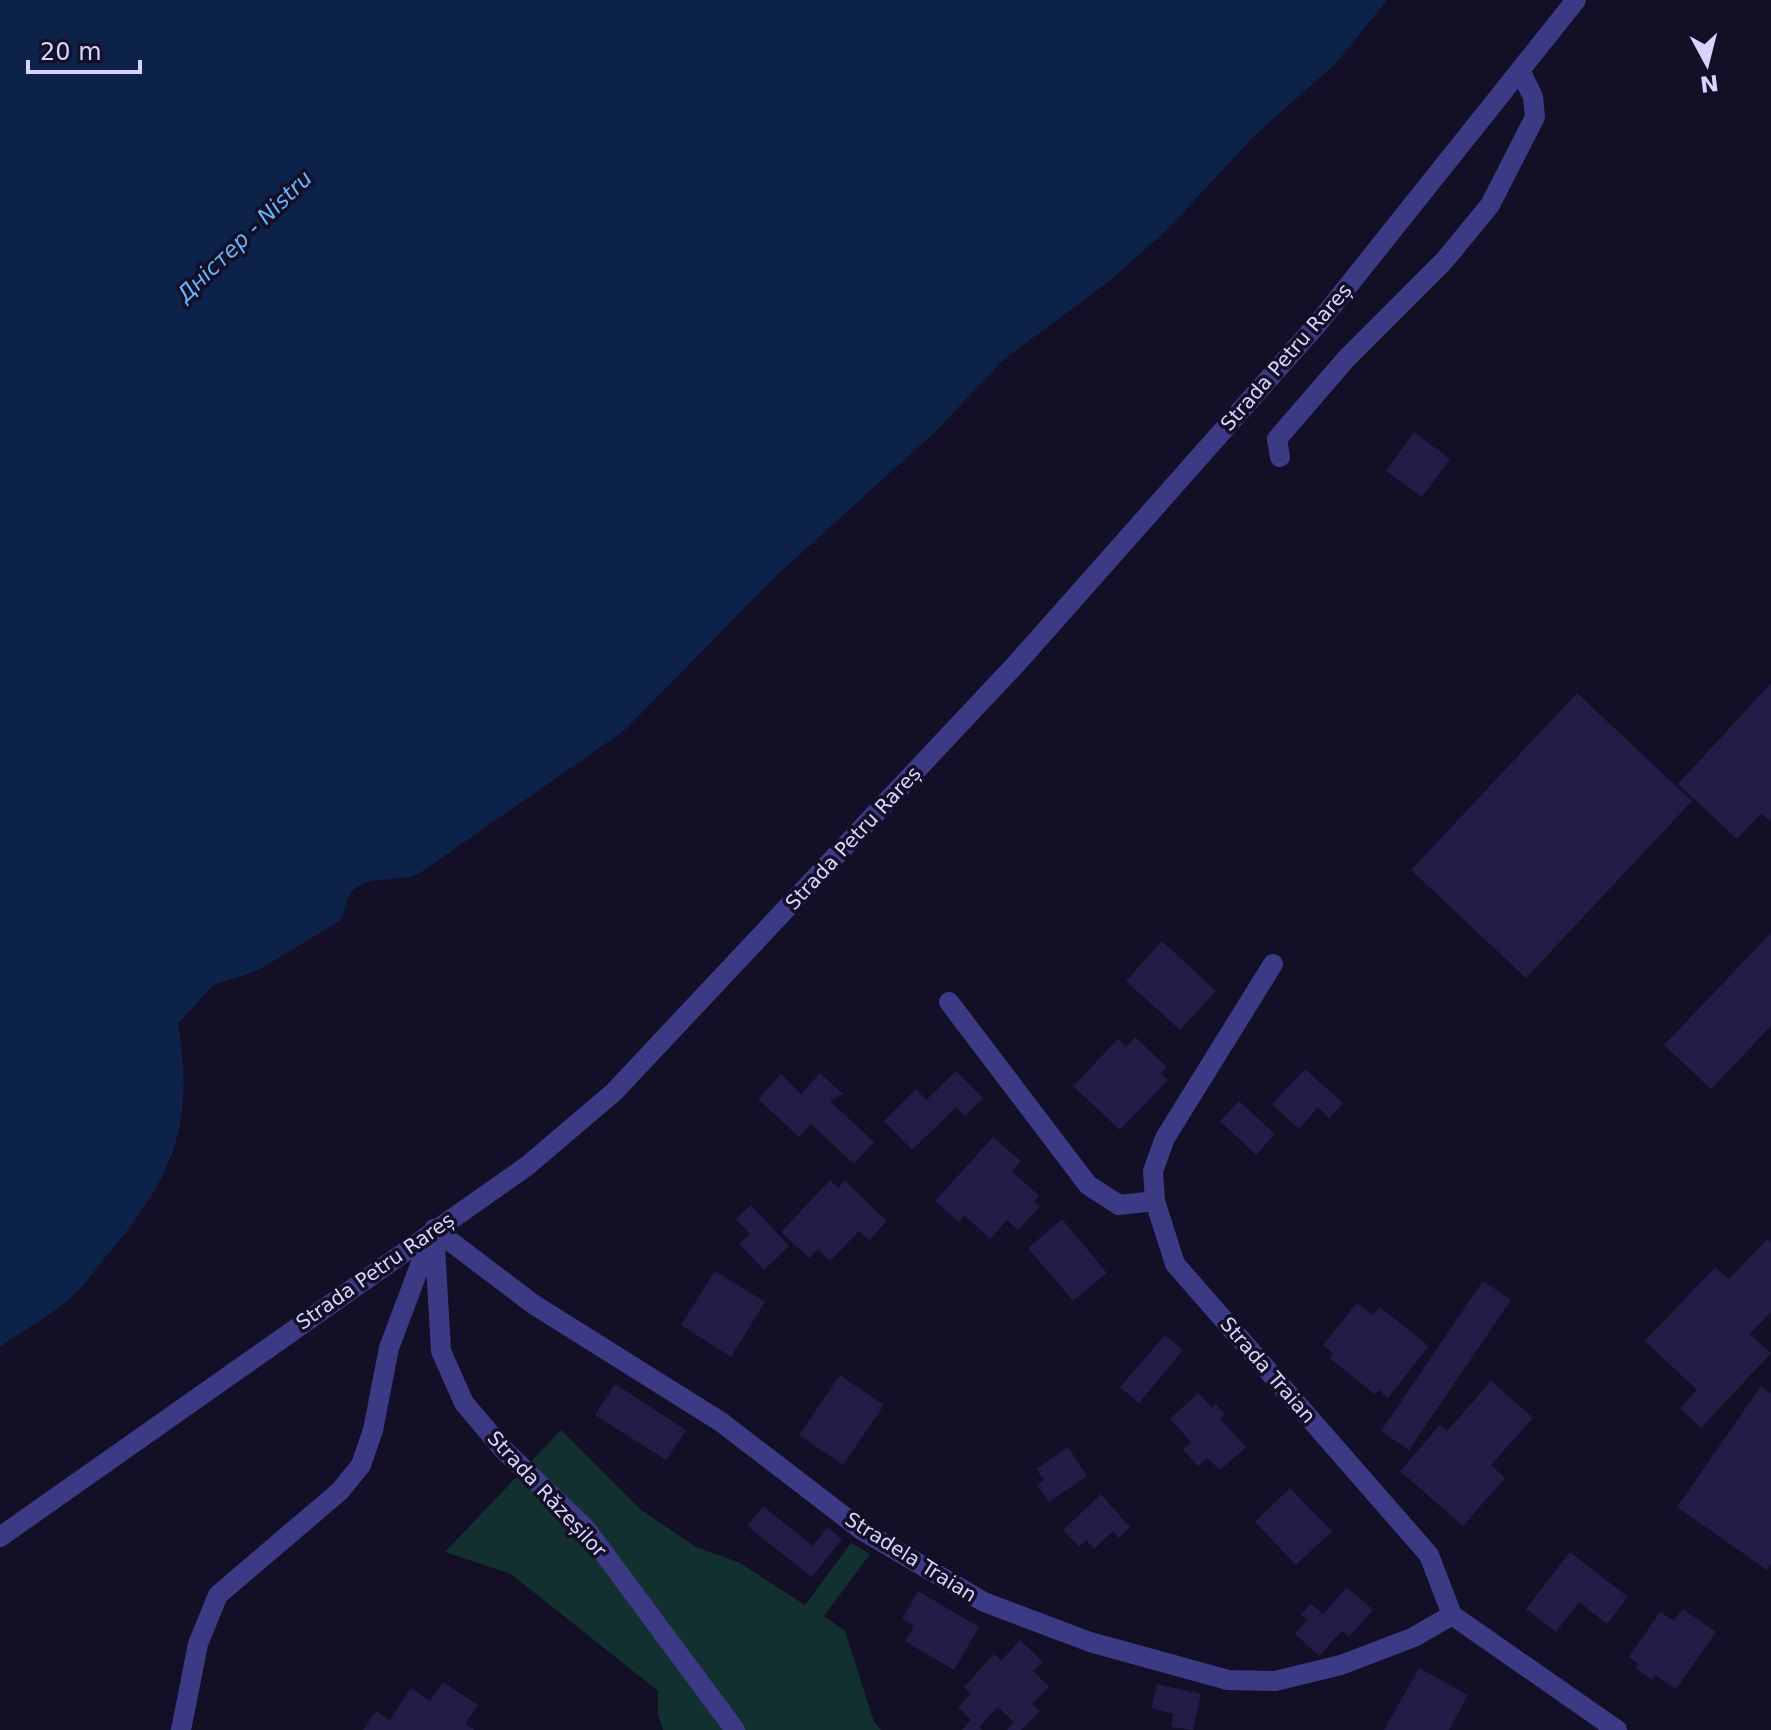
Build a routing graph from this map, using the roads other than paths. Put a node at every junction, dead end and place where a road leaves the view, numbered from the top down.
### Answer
1 (1576, 0) edge
2 (1520, 70) junction
3 (1280, 457) dead end
4 (1273, 964) dead end
5 (949, 1002) dead end
6 (1155, 1201) junction
7 (434, 1229) junction
8 (0, 1537) edge
9 (1452, 1615) junction
10 (181, 1730) edge
11 (735, 1730) edge
12 (1617, 1730) edge

1 - 2 street, Strada Petru Rareș
2 - 3 street
2 - 7 street, Strada Petru Rareș
4 - 6 street, Strada Traian
5 - 6 street
6 - 9 street, Strada Traian
7 - 8 street, Strada Petru Rareș
7 - 9 street, Stradela Traian
7 - 10 street
7 - 11 street, Strada Răzeșilor
9 - 12 street

